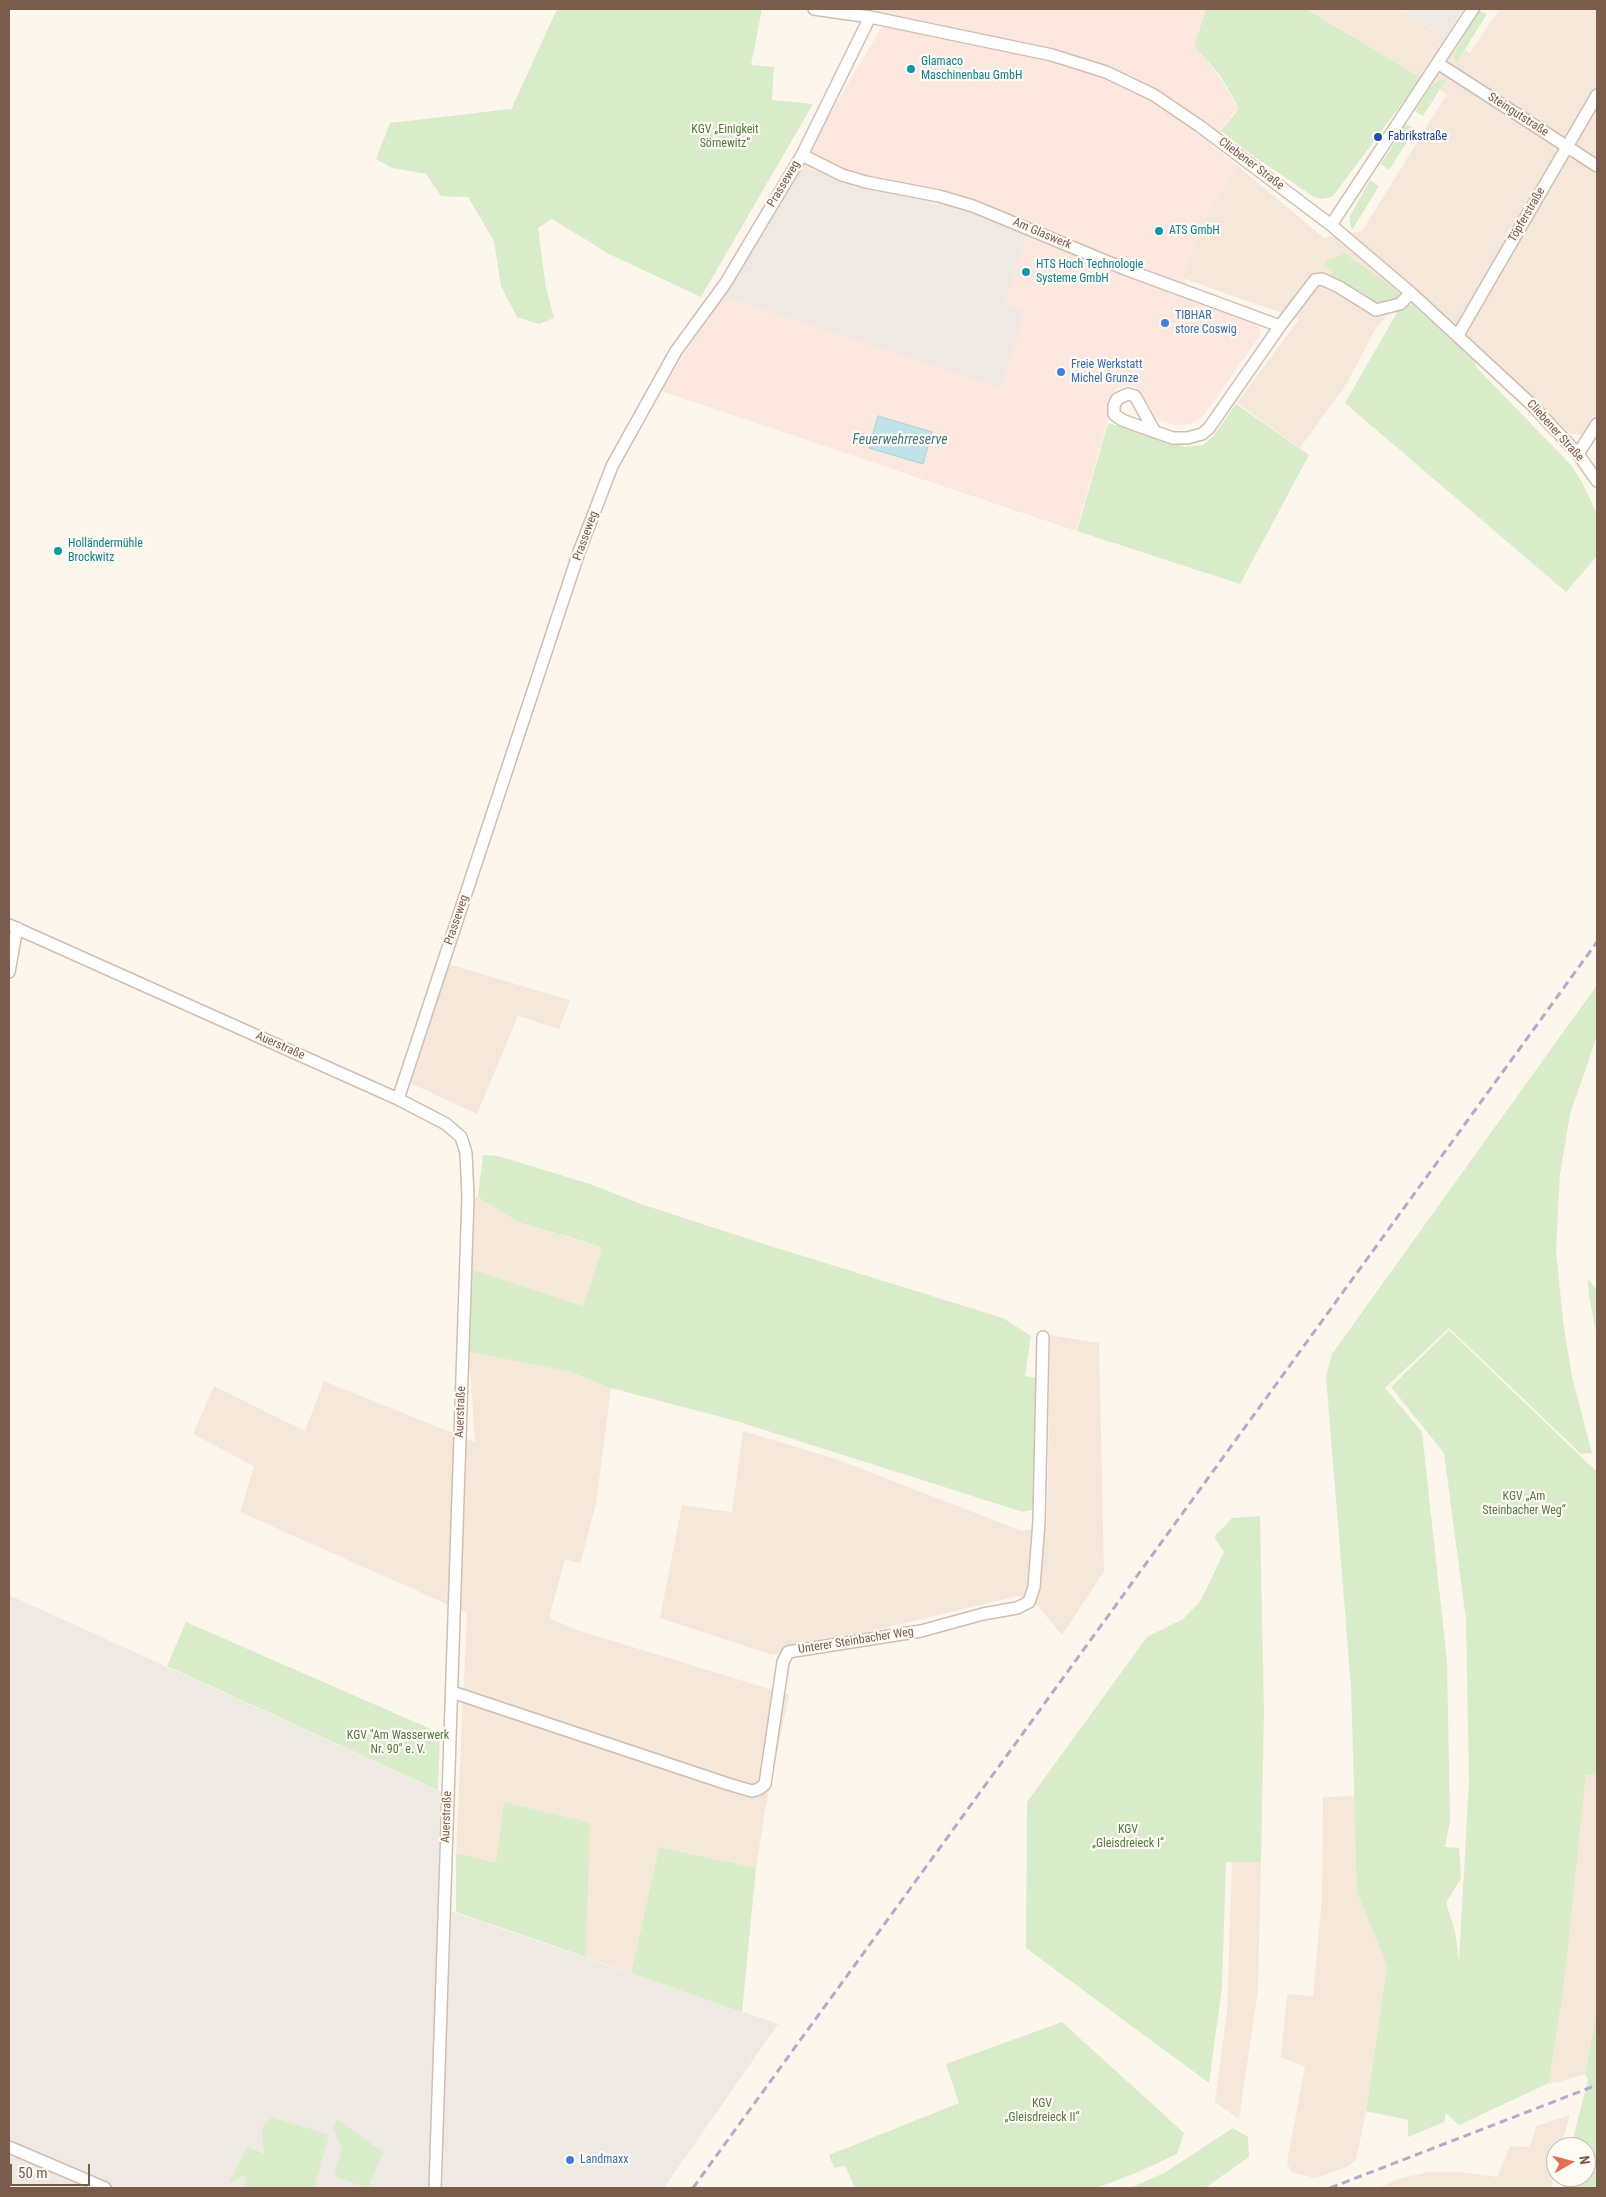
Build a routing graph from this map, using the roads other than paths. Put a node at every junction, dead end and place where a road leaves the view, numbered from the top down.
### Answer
1 (814, 9) edge
2 (1474, 9) edge
3 (870, 17) junction
4 (1439, 64) junction
5 (1597, 95) edge
6 (1567, 147) junction
7 (802, 155) junction
8 (1597, 166) edge
9 (1331, 225) junction
10 (1411, 293) junction
11 (1280, 326) junction
12 (1458, 335) junction
13 (1597, 424) edge
14 (1155, 432) dead end
15 (1578, 454) junction
16 (1597, 481) edge
17 (13, 926) edge
18 (9, 972) edge
19 (398, 1099) junction
20 (1043, 1337) dead end
21 (452, 1692) junction
22 (9, 2147) edge
23 (105, 2188) edge
24 (435, 2188) edge

1 - 3 street, Cliebener Straße
2 - 4 street
3 - 7 street, Prasseweg
3 - 9 street, Cliebener Straße
4 - 6 street, Steingutstraße
4 - 9 street
5 - 6 street, Töpferstraße
6 - 8 street, Steingutstraße
6 - 12 street, Töpferstraße
7 - 11 street, Am Glaswerk
7 - 19 street, Prasseweg
9 - 10 street, Cliebener Straße
10 - 11 street
10 - 12 street, Cliebener Straße
11 - 14 street
12 - 15 street, Cliebener Straße
13 - 15 street
15 - 16 street, Cliebener Straße
17 - 18 street
17 - 19 street, Auerstraße
19 - 21 street, Auerstraße
20 - 21 street, Unterer Steinbacher Weg
21 - 24 street, Auerstraße
22 - 23 street

